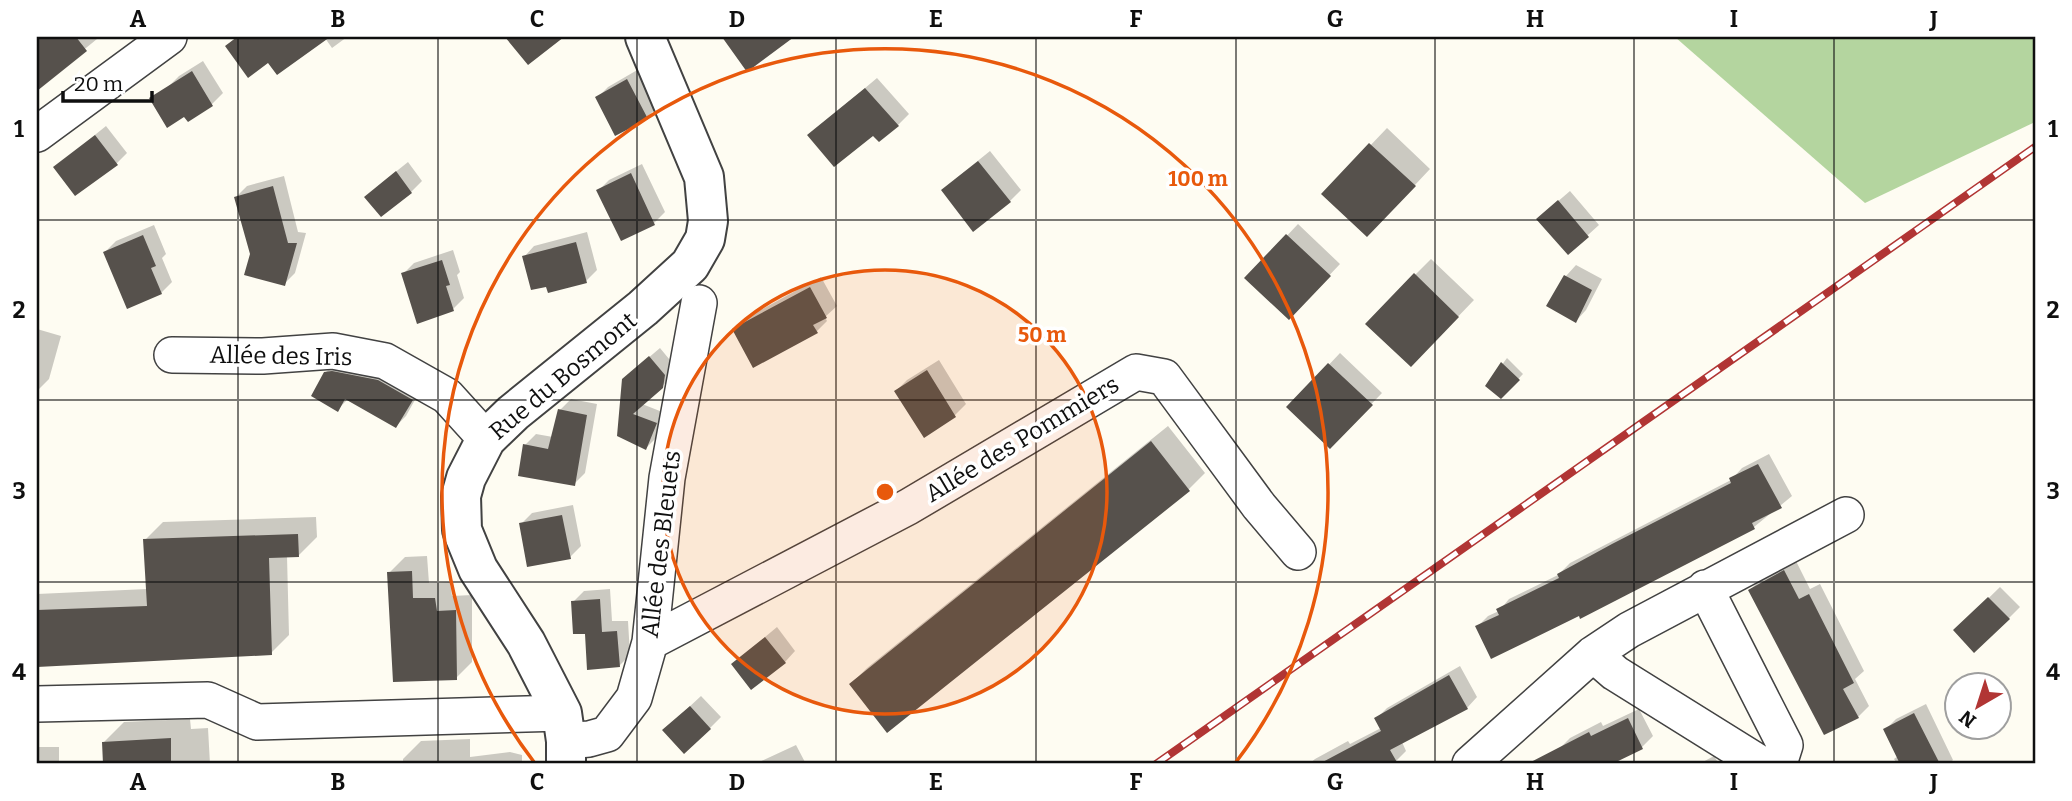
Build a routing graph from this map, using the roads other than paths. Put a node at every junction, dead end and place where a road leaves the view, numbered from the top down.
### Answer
1 (169, 37) edge
2 (645, 37) edge
3 (37, 134) edge
4 (699, 303) dead end
5 (172, 355) dead end
6 (486, 439) junction
7 (1846, 514) dead end
8 (1298, 552) dead end
9 (1705, 589) junction
10 (650, 642) junction
11 (1593, 654) junction
12 (37, 704) edge
13 (565, 740) edge
14 (1470, 764) edge
15 (1761, 764) edge
16 (1779, 764) edge

1 - 3 street
2 - 6 street, Rue du Bosmont
4 - 10 street, Allée des Bleuets
5 - 6 street, Allée des Iris
6 - 13 street, Rue du Bosmont
7 - 9 street
8 - 10 street, Allée des Pommiers
9 - 11 street
9 - 16 street
10 - 13 street, Allée des Bleuets
11 - 14 street
11 - 15 street
12 - 13 street, Allée des Bleuets

